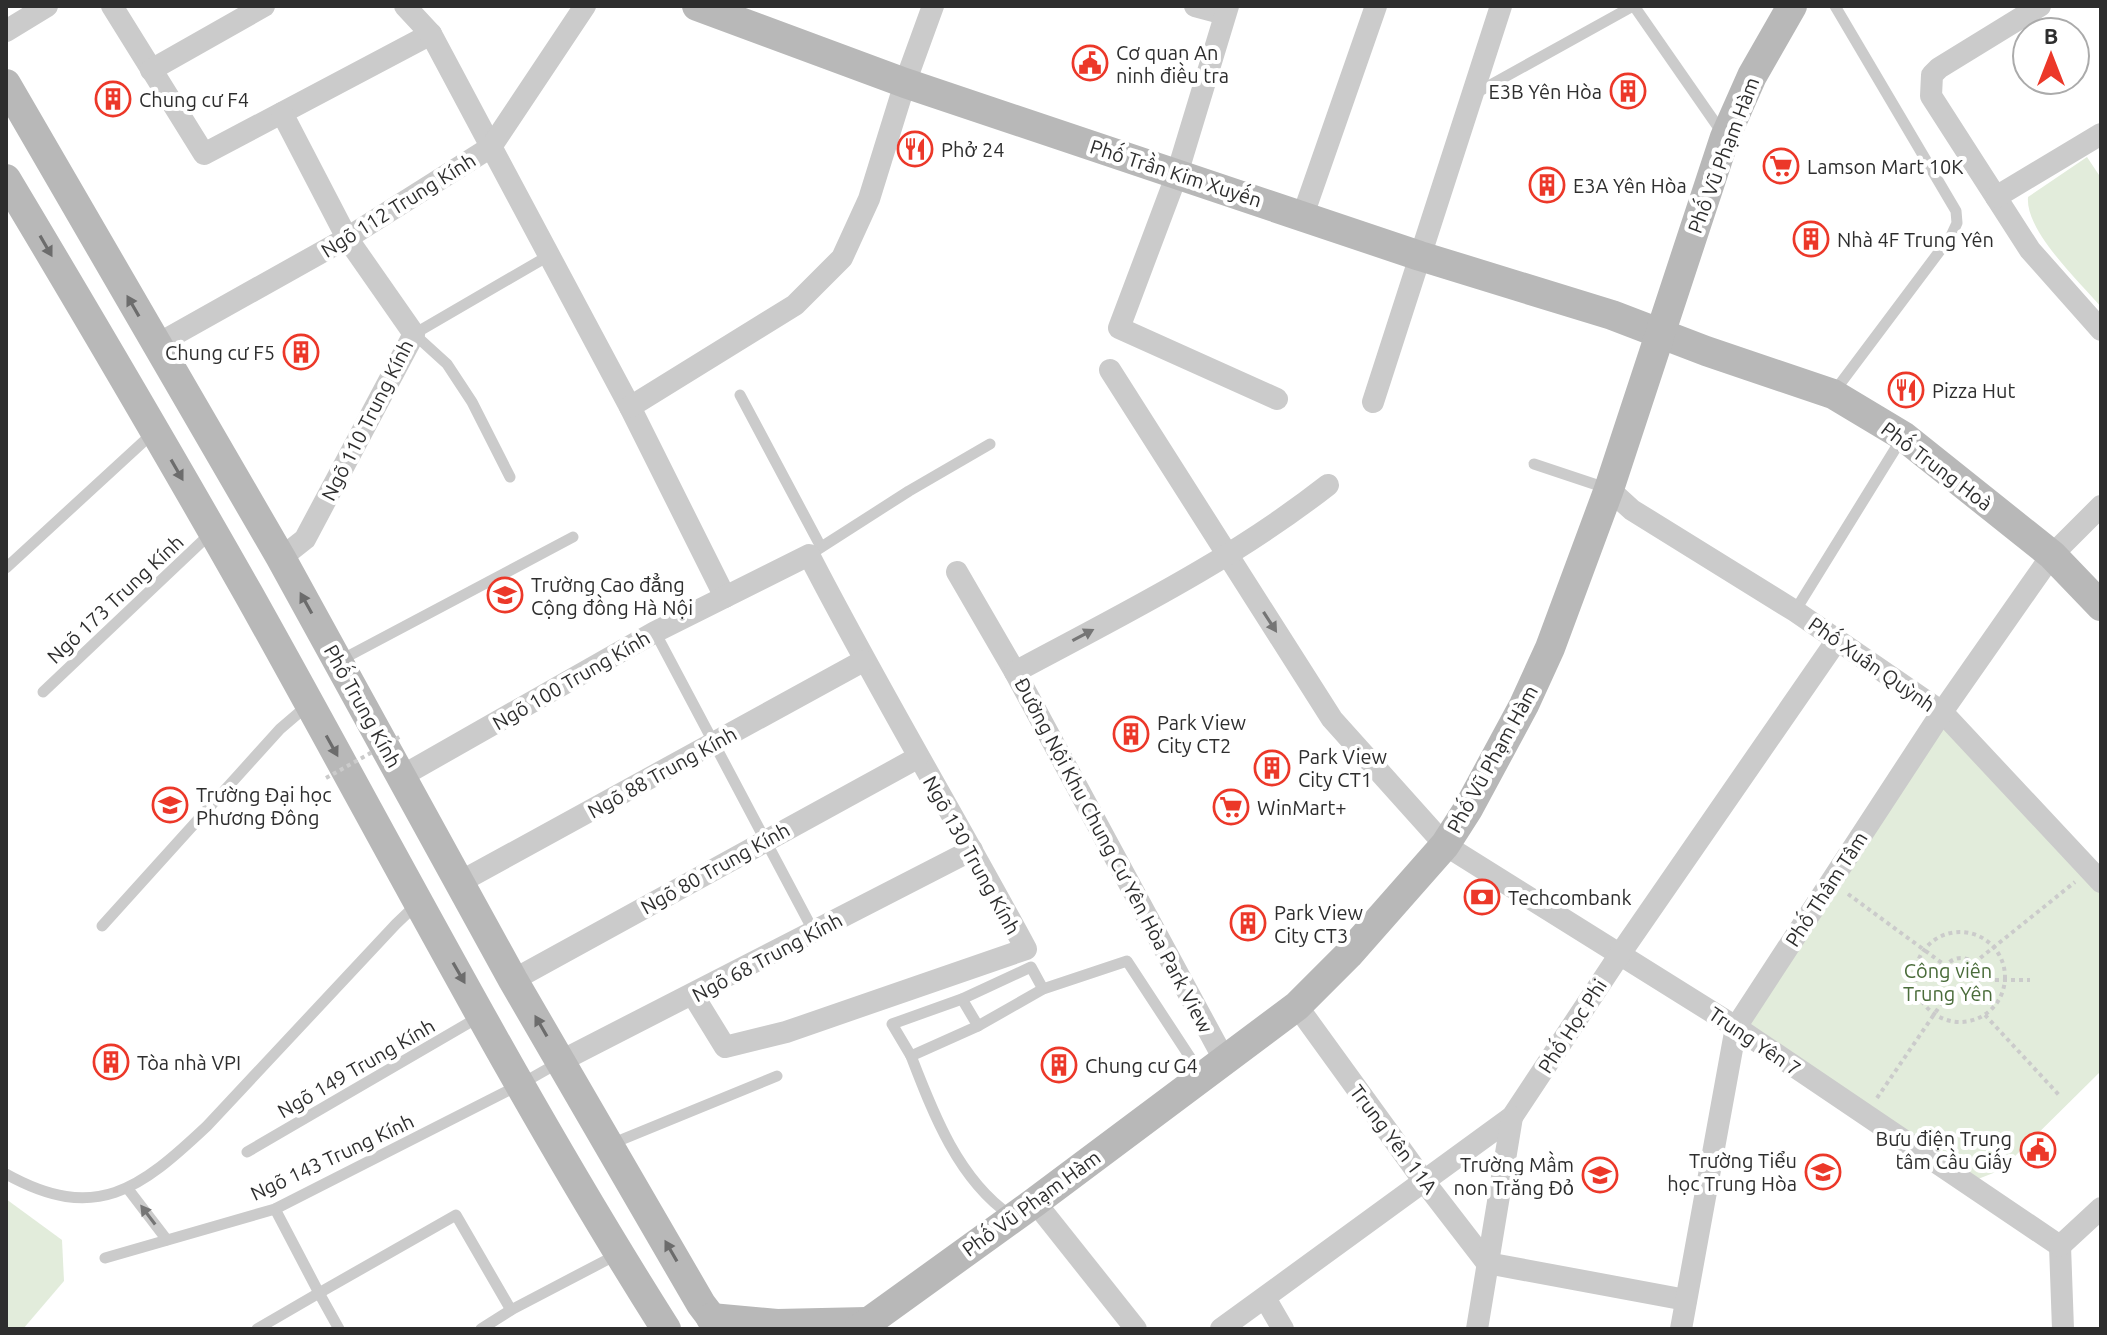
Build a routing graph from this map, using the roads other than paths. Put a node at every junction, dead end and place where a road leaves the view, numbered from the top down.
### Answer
1 (47, 6) edge
2 (112, 6) edge
3 (264, 6) edge
4 (405, 6) edge
5 (585, 6) edge
6 (697, 6) edge
7 (933, 6) edge
8 (1195, 6) edge
9 (1376, 6) edge
10 (1501, 6) edge
11 (1634, 6) edge
12 (1792, 6) edge
13 (1835, 6) edge
14 (2040, 6) edge
15 (1226, 10) edge
16 (6, 31) edge
17 (431, 34) junction
18 (151, 70) junction
19 (905, 83) junction
20 (6, 84) edge
21 (1472, 95) junction
22 (282, 113) junction
23 (2101, 134) edge
24 (1725, 137) junction
25 (491, 147) junction
26 (1177, 174) junction
27 (9, 192) edge
28 (1996, 197) junction
29 (1303, 215) junction
30 (347, 238) junction
31 (550, 255) junction
32 (1420, 256) junction
33 (2101, 330) edge
34 (1659, 331) junction
35 (414, 334) junction
36 (156, 345) junction
37 (1110, 370) dead end
38 (1833, 394) junction
39 (740, 395) dead end
40 (1277, 399) dead end
41 (1373, 402) dead end
42 (630, 407) junction
43 (154, 431) junction
44 (1903, 436) junction
45 (990, 444) dead end
46 (1534, 464) dead end
47 (510, 477) dead end
48 (1328, 485) dead end
49 (1609, 489) junction
50 (2101, 506) edge
51 (212, 532) junction
52 (573, 537) dead end
53 (815, 551) junction
54 (2052, 555) junction
55 (1227, 557) junction
56 (281, 558) junction
57 (6, 568) edge
58 (957, 572) dead end
59 (725, 597) junction
60 (2101, 606) edge
61 (1795, 611) junction
62 (655, 632) junction
63 (1837, 640) junction
64 (339, 661) junction
65 (863, 661) junction
66 (1015, 672) junction
67 (43, 692) dead end
68 (309, 705) junction
69 (1942, 712) junction
70 (714, 743) junction
71 (917, 758) junction
72 (402, 776) junction
73 (767, 840) junction
74 (1445, 845) junction
75 (972, 850) junction
76 (2097, 871) edge
77 (460, 882) junction
78 (419, 903) junction
79 (102, 926) dead end
80 (814, 932) junction
81 (1620, 954) junction
82 (1028, 958) junction
83 (513, 980) junction
84 (1043, 989) junction
85 (693, 995) junction
86 (962, 999) junction
87 (1297, 1006) junction
88 (483, 1014) junction
89 (978, 1026) junction
90 (1736, 1027) junction
91 (911, 1056) junction
92 (561, 1061) junction
93 (1214, 1069) junction
94 (777, 1076) dead end
95 (521, 1084) junction
96 (1512, 1117) junction
97 (610, 1144) junction
98 (247, 1152) dead end
99 (6, 1174) edge
100 (1423, 1180) junction
101 (128, 1189) junction
102 (2101, 1208) edge
103 (275, 1209) junction
104 (1024, 1210) junction
105 (167, 1240) junction
106 (2060, 1246) junction
107 (619, 1254) junction
108 (105, 1258) dead end
109 (1487, 1263) junction
110 (319, 1293) junction
111 (1265, 1298) junction
112 (1686, 1300) junction
113 (511, 1310) junction
114 (716, 1324) edge
115 (864, 1327) edge
116 (257, 1329) edge
117 (339, 1329) edge
118 (481, 1329) edge
119 (666, 1329) edge
120 (1136, 1329) edge
121 (1221, 1329) edge
122 (1283, 1329) edge
123 (1477, 1329) edge
124 (1681, 1329) edge
125 (2063, 1329) edge

1 - 16 street
2 - 18 street
3 - 18 street
4 - 17 street
5 - 25 street, Ngõ 112 Trung Kính
6 - 19 street, Phố Trần Kim Xuyến
7 - 19 street
8 - 15 street
9 - 29 street
10 - 21 street
11 - 21 lane
11 - 24 lane
12 - 24 street, Phố Vũ Phạm Hàm
13 - 38 lane
14 - 28 street
15 - 26 street
17 - 22 street
17 - 25 street
18 - 22 street
19 - 26 street, Phố Trần Kim Xuyến
19 - 42 street
36 -> 20 street, Phố Trung Kính
21 - 32 street
22 - 30 street, Ngõ 110 Trung Kính
23 - 28 street
24 - 34 street, Phố Vũ Phạm Hàm
25 - 30 street, Ngõ 112 Trung Kính
25 - 31 street
26 - 29 street, Phố Trần Kim Xuyến
26 - 40 street
27 -> 43 street
28 - 33 street
29 - 32 street, Phố Trần Kim Xuyến
30 - 35 street, Ngõ 110 Trung Kính
30 - 36 street, Ngõ 112 Trung Kính
31 - 35 lane
31 - 42 street
32 - 34 street, Phố Trần Kim Xuyến
32 - 41 street
34 - 38 street, Phố Trung Hoà
34 - 49 street, Phố Vũ Phạm Hàm
35 - 47 lane
35 - 56 street, Ngõ 110 Trung Kính
36 - 56 street, Phố Trung Kính
37 - 55 street
38 - 44 street, Phố Trung Hoà
39 - 53 lane
42 - 59 street
43 -> 51 street
43 - 57 lane
44 - 54 street, Phố Trung Hoà
44 - 61 lane
45 - 53 lane, Ngõ 100 Trung Kính
46 - 49 lane
48 - 55 street, Đường Nội Khu Chung Cư Yên Hòa Park View
49 - 61 street, Phố Xuân Quỳnh
49 - 74 street, Phố Vũ Phạm Hàm
50 - 54 street, Phố Thâm Tâm
51 - 67 lane, Ngõ 173 Trung Kính
51 - 68 street
52 - 64 lane
53 - 59 street, Ngõ 100 Trung Kính
53 - 65 street, Ngõ 130 Trung Kính
54 - 60 street, Phố Trung Hoà
54 - 69 street, Phố Thâm Tâm
66 -> 55 street, Đường Nội Khu Chung Cư Yên Hòa Park View
55 -> 74 street
64 -> 56 street, Phố Trung Kính
58 - 66 street
59 - 62 street, Ngõ 100 Trung Kính
61 - 63 street, Phố Xuân Quỳnh
62 - 70 lane
62 - 72 street, Ngõ 100 Trung Kính
63 - 69 street, Phố Xuân Quỳnh
63 - 81 street, Phố Học Phi
64 - 72 street, Phố Trung Kính
65 - 70 street, Ngõ 88 Trung Kính
65 - 71 street, Ngõ 130 Trung Kính
66 - 93 street, Đường Nội Khu Chung Cư Yên Hòa Park View
68 -> 78 street
68 - 79 lane
69 - 76 street, Phố Xuân Quỳnh
69 - 90 street, Phố Thâm Tâm
70 - 73 lane
70 - 77 street, Ngõ 88 Trung Kính
71 - 73 street, Ngõ 80 Trung Kính
71 - 75 street, Ngõ 130 Trung Kính
72 - 77 street, Phố Trung Kính
73 - 80 lane
73 - 83 street, Ngõ 80 Trung Kính
74 - 81 street, Trung Yên 7
74 - 87 street, Phố Vũ Phạm Hàm
75 - 80 street, Ngõ 68 Trung Kính
75 - 82 street, Ngõ 130 Trung Kính
77 - 83 street, Phố Trung Kính
78 -> 88 street
78 - 101 lane
80 - 85 street, Ngõ 68 Trung Kính
81 - 90 street, Trung Yên 7
81 - 96 street, Phố Học Phi
82 - 84 lane
82 - 85 street, Ngõ 130 Trung Kính
82 - 86 lane
92 -> 83 street, Phố Trung Kính
84 - 89 lane
84 - 93 lane
85 - 92 street, Ngõ 68 Trung Kính
86 - 89 lane
86 - 91 lane
87 - 93 street, Phố Vũ Phạm Hàm
87 - 100 street, Trung Yên 11A
88 - 95 street
88 - 98 lane, Ngõ 149 Trung Kính
89 - 91 lane
90 - 106 street, Trung Yên 7
90 - 112 street, Phố Thâm Tâm
91 - 104 lane
92 - 95 lane, Ngõ 143 Trung Kính
92 - 97 street, Phố Trung Kính
93 - 104 street, Phố Vũ Phạm Hàm
94 - 97 lane
95 - 103 lane, Ngõ 143 Trung Kính
95 - 107 street
96 - 100 street, Phố Học Phi
96 - 109 street
114 -> 97 street, Phố Trung Kính
99 - 101 lane
100 - 109 street, Trung Yên 11A
100 - 111 street, Phố Học Phi
105 -> 101 lane
102 - 106 street
103 - 105 lane, Ngõ 143 Trung Kính
103 - 110 lane
104 - 115 street, Phố Vũ Phạm Hàm
104 - 120 street
105 - 108 lane, Ngõ 143 Trung Kính
106 - 125 street
107 - 113 lane
107 - 119 street
109 - 112 street
109 - 123 street
110 - 113 lane
110 - 116 lane
110 - 117 lane
111 - 121 street, Phố Học Phi
111 - 122 street
112 - 124 street, Phố Thâm Tâm
113 - 118 lane
114 - 115 street

